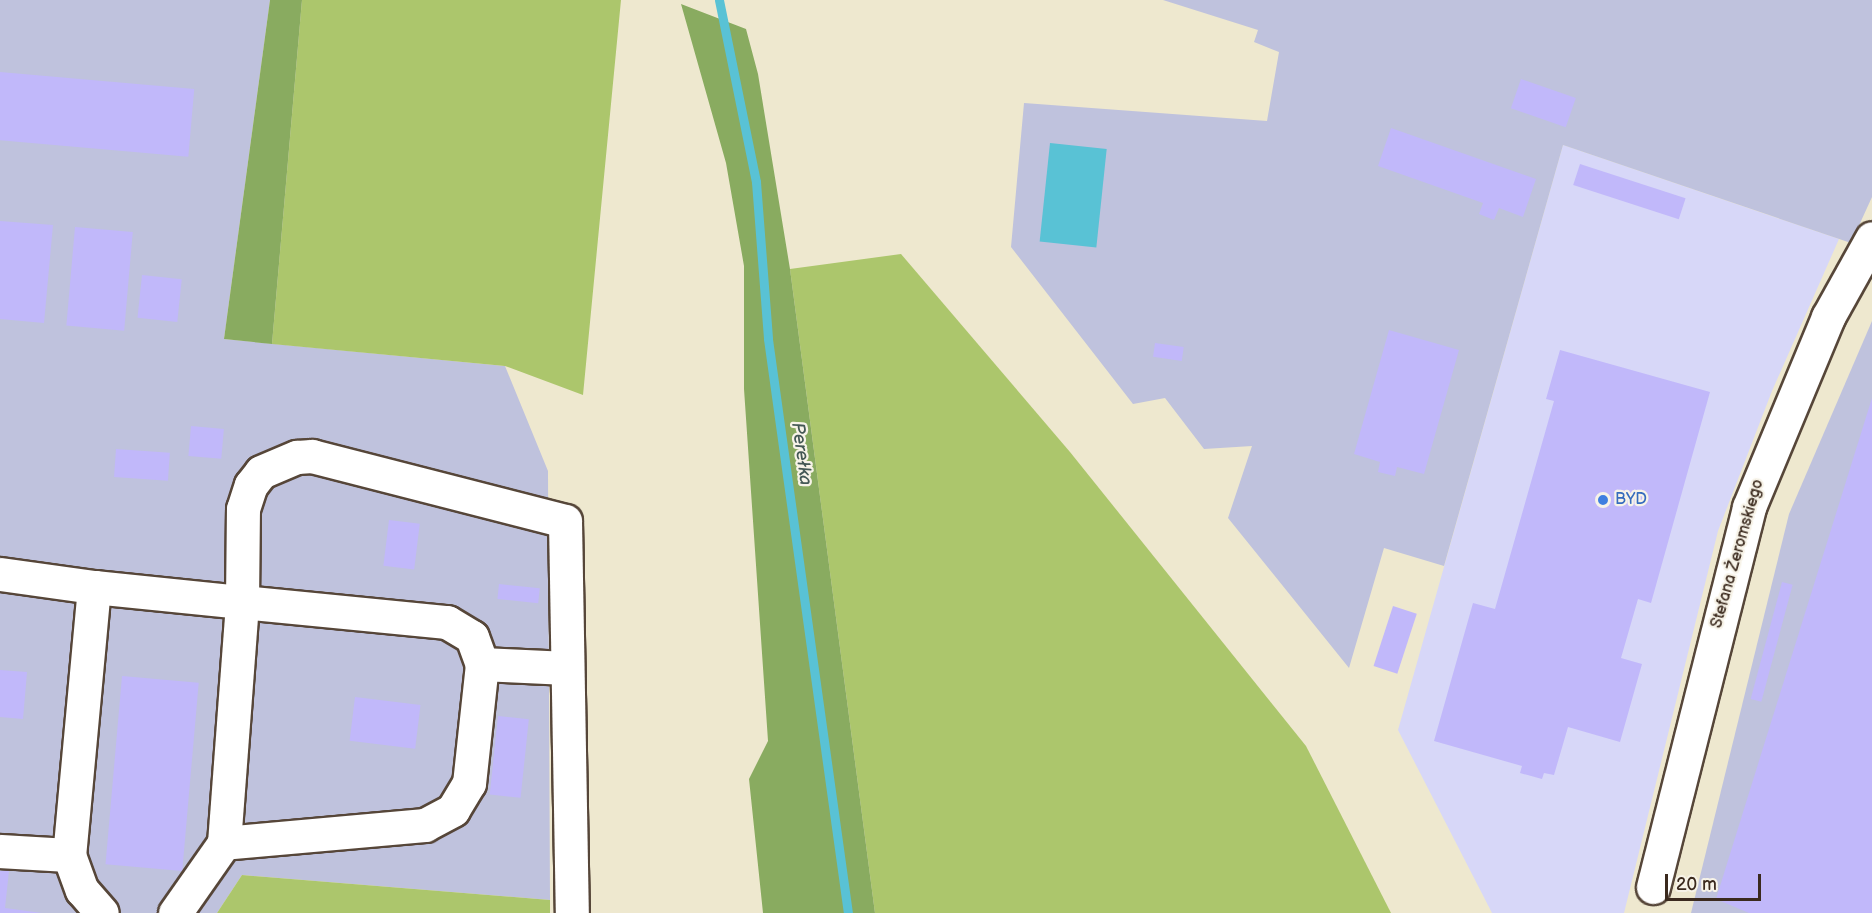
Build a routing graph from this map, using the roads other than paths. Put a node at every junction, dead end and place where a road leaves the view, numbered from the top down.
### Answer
1 (1872, 238) edge
2 (0, 574) edge
3 (94, 587) junction
4 (242, 602) junction
5 (482, 664) junction
6 (567, 668) junction
7 (224, 843) junction
8 (0, 851) edge
9 (69, 855) junction
10 (1653, 887) dead end
11 (102, 913) edge
12 (175, 913) edge
13 (572, 913) edge

1 - 10 street, Stefana Żeromskiego
2 - 3 street
3 - 4 street
3 - 9 street
4 - 5 street
4 - 6 street
4 - 7 street
5 - 6 street
5 - 7 street
6 - 13 street
7 - 12 street
8 - 9 street
9 - 11 street

